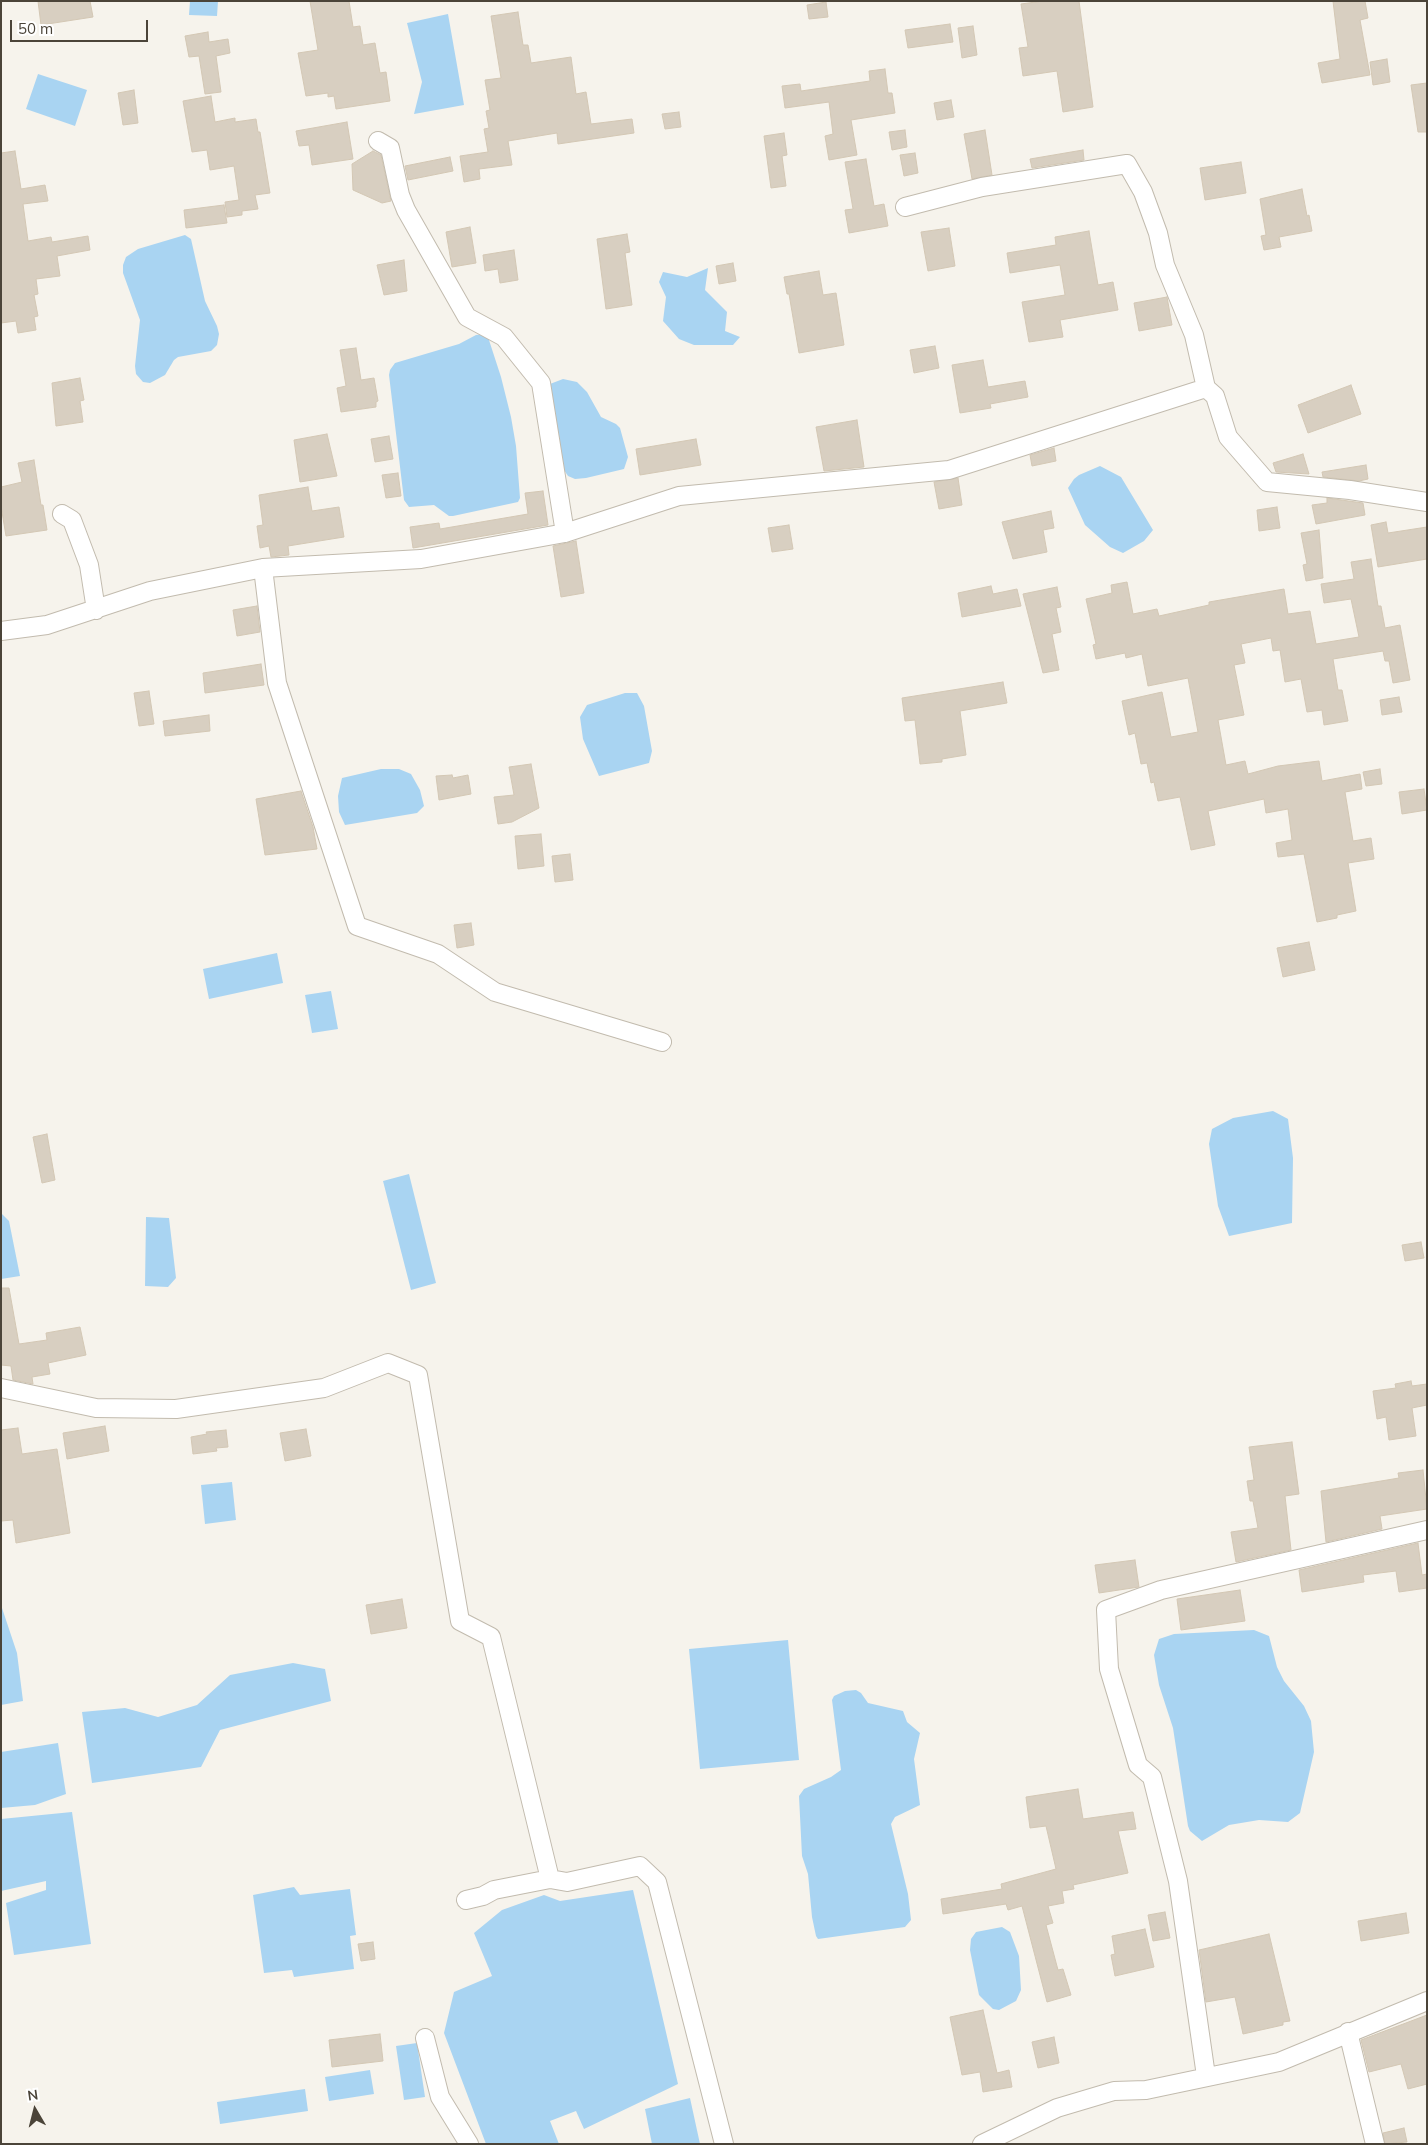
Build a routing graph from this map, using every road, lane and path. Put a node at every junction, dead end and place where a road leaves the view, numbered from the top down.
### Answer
1 (378, 141) dead end
2 (906, 208) dead end
3 (1206, 388) junction
4 (1427, 502) edge
5 (62, 514) dead end
6 (564, 533) junction
7 (263, 568) junction
8 (96, 610) junction
9 (1, 631) edge
10 (662, 1042) dead end
11 (1, 1388) edge
12 (1427, 1530) edge
13 (550, 1879) junction
14 (466, 1900) dead end
15 (1427, 2001) edge
16 (1348, 2032) junction
17 (425, 2038) dead end
18 (1206, 2076) junction
19 (469, 2144) edge
20 (724, 2144) edge
21 (982, 2144) edge
22 (1374, 2144) edge

1 - 6 street
2 - 3 street
3 - 4 street
3 - 6 street
5 - 8 street
6 - 7 street
7 - 8 street
7 - 10 street
8 - 9 street
11 - 13 street
12 - 18 street
13 - 14 street
13 - 20 street
15 - 16 street
16 - 18 street
16 - 22 street
17 - 19 street
18 - 21 street

